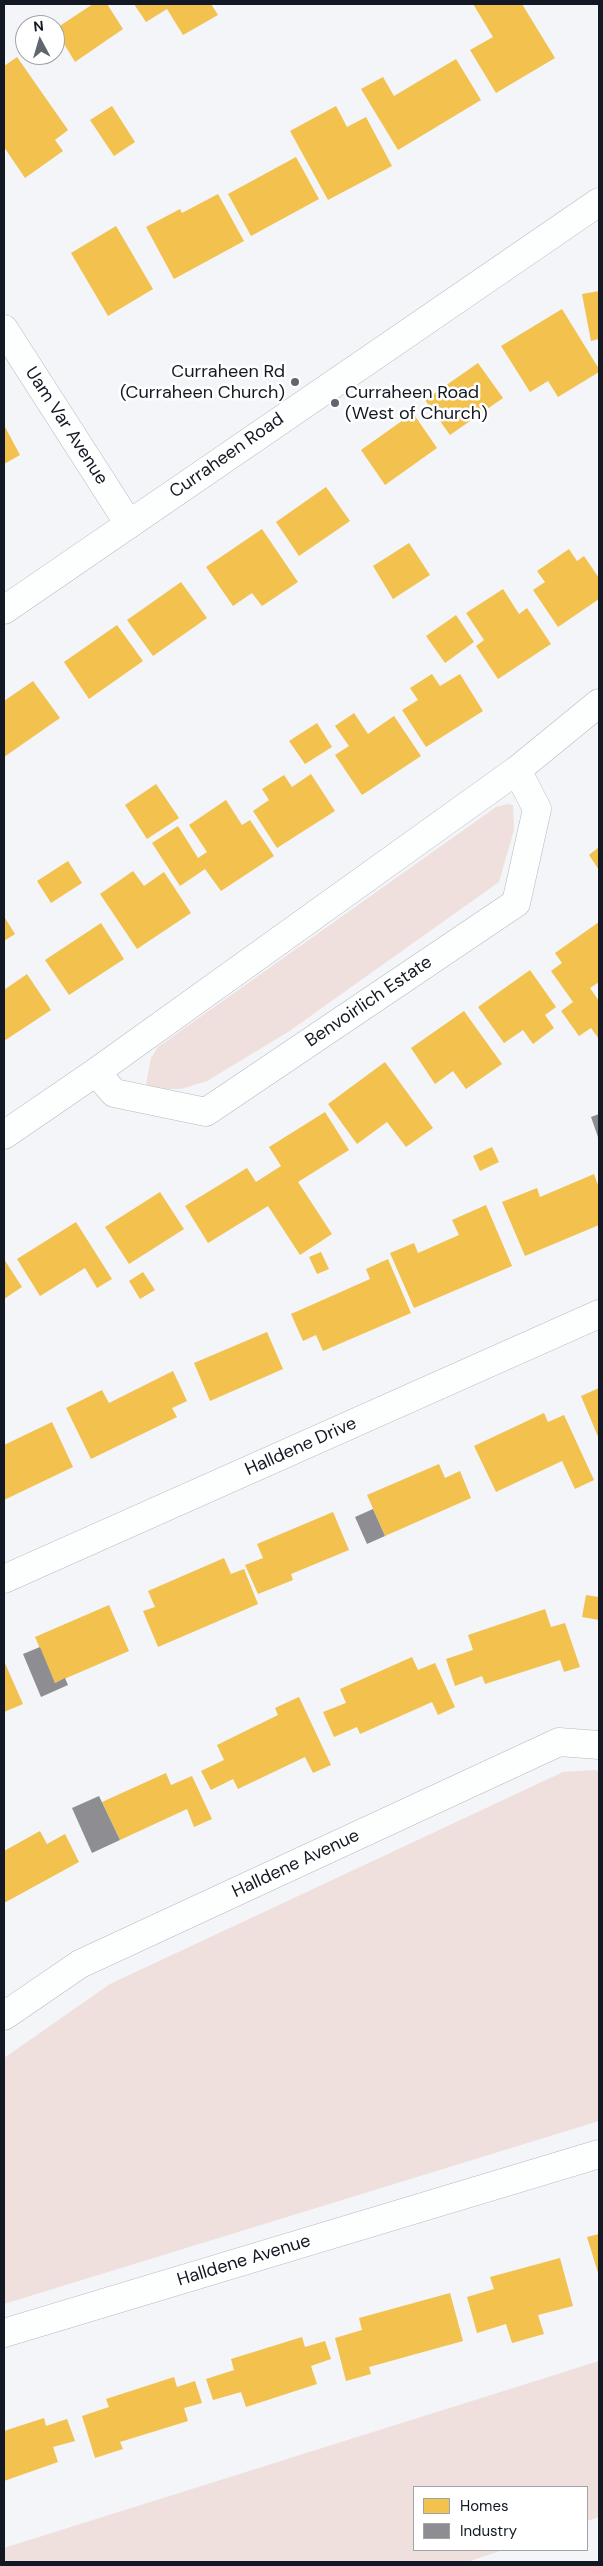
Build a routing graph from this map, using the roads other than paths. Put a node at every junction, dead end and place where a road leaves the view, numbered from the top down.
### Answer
1 (599, 202) edge
2 (4, 329) edge
3 (129, 524) junction
4 (4, 610) edge
5 (599, 703) edge
6 (517, 770) junction
7 (96, 1072) junction
8 (4, 1135) edge
9 (599, 1314) edge
10 (4, 1579) edge
11 (599, 1745) edge
12 (4, 2016) edge
13 (599, 2154) edge
14 (4, 2334) edge

1 - 3 street, Curraheen Road
2 - 3 street, Uam Var Avenue
3 - 4 street, Curraheen Road
5 - 6 street
6 - 7 street
6 - 7 street, Benvoirlich Estate
7 - 8 street
9 - 10 street, Halldene Drive
11 - 12 street, Halldene Avenue
13 - 14 street, Halldene Avenue

